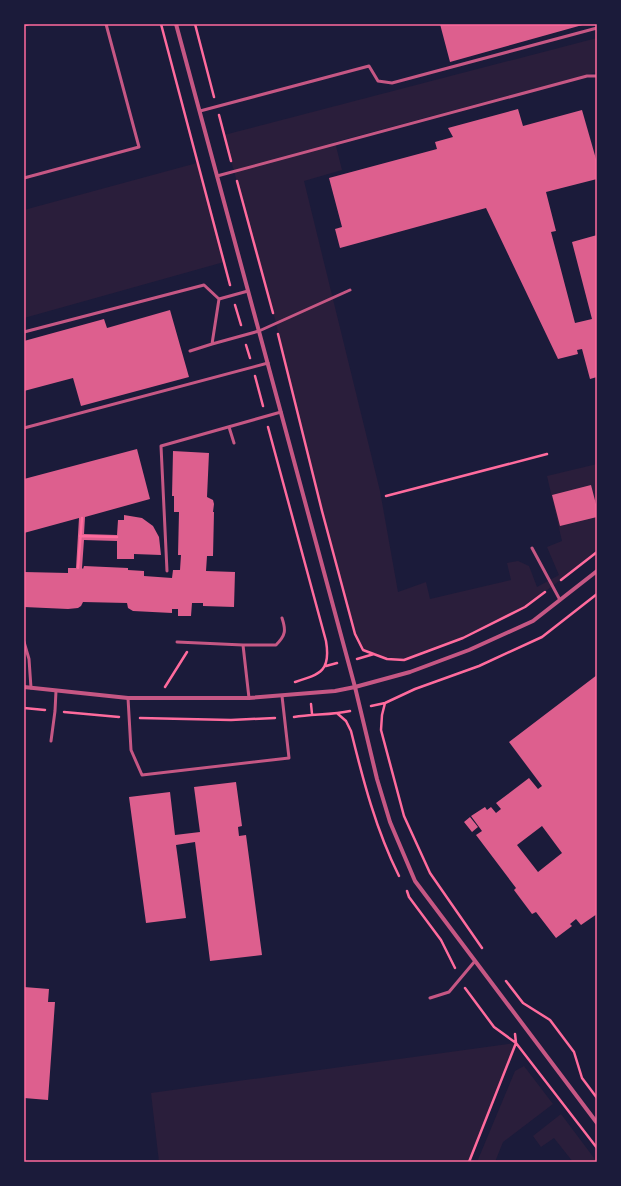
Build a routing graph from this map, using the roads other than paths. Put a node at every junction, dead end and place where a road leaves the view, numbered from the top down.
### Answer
1 (28, 24) edge
2 (106, 24) edge
3 (176, 24) edge
4 (24, 25) edge
5 (597, 28) edge
6 (597, 76) edge
7 (200, 111) junction
8 (217, 176) junction
9 (24, 178) edge
10 (350, 290) dead end
11 (248, 291) junction
12 (219, 299) junction
13 (259, 331) junction
14 (24, 332) edge
15 (212, 344) junction
16 (190, 352) dead end
17 (268, 363) junction
18 (281, 412) junction
19 (229, 427) junction
20 (24, 428) edge
21 (234, 443) dead end
22 (532, 548) dead end
23 (167, 571) dead end
24 (597, 571) edge
25 (560, 600) junction
26 (282, 618) dead end
27 (24, 642) edge
28 (177, 642) dead end
29 (243, 645) junction
30 (24, 687) edge
31 (355, 687) junction
32 (30, 688) junction
33 (56, 691) junction
34 (282, 696) junction
35 (128, 698) junction
36 (248, 698) junction
37 (51, 741) dead end
38 (475, 961) junction
39 (430, 998) dead end
40 (597, 1121) edge

1 - 4 lane
2 - 9 lane
3 - 7 street
5 - 7 lane
6 - 8 lane
7 - 8 street
8 - 11 street
10 - 13 lane
11 - 12 lane
11 - 13 street
12 - 14 lane
12 - 15 lane
13 - 15 lane
13 - 17 street
15 - 16 lane
17 - 18 street
17 - 20 lane
18 - 19 lane
18 - 31 street
19 - 21 lane
19 - 23 lane
22 - 25 lane
24 - 25 street
25 - 31 street
26 - 29 lane
27 - 32 lane
28 - 29 lane
29 - 36 lane
30 - 32 street
31 - 34 street
31 - 38 street
32 - 33 street
33 - 35 street
33 - 37 lane
34 - 35 lane
34 - 36 street
35 - 36 street
38 - 39 lane
38 - 40 street

